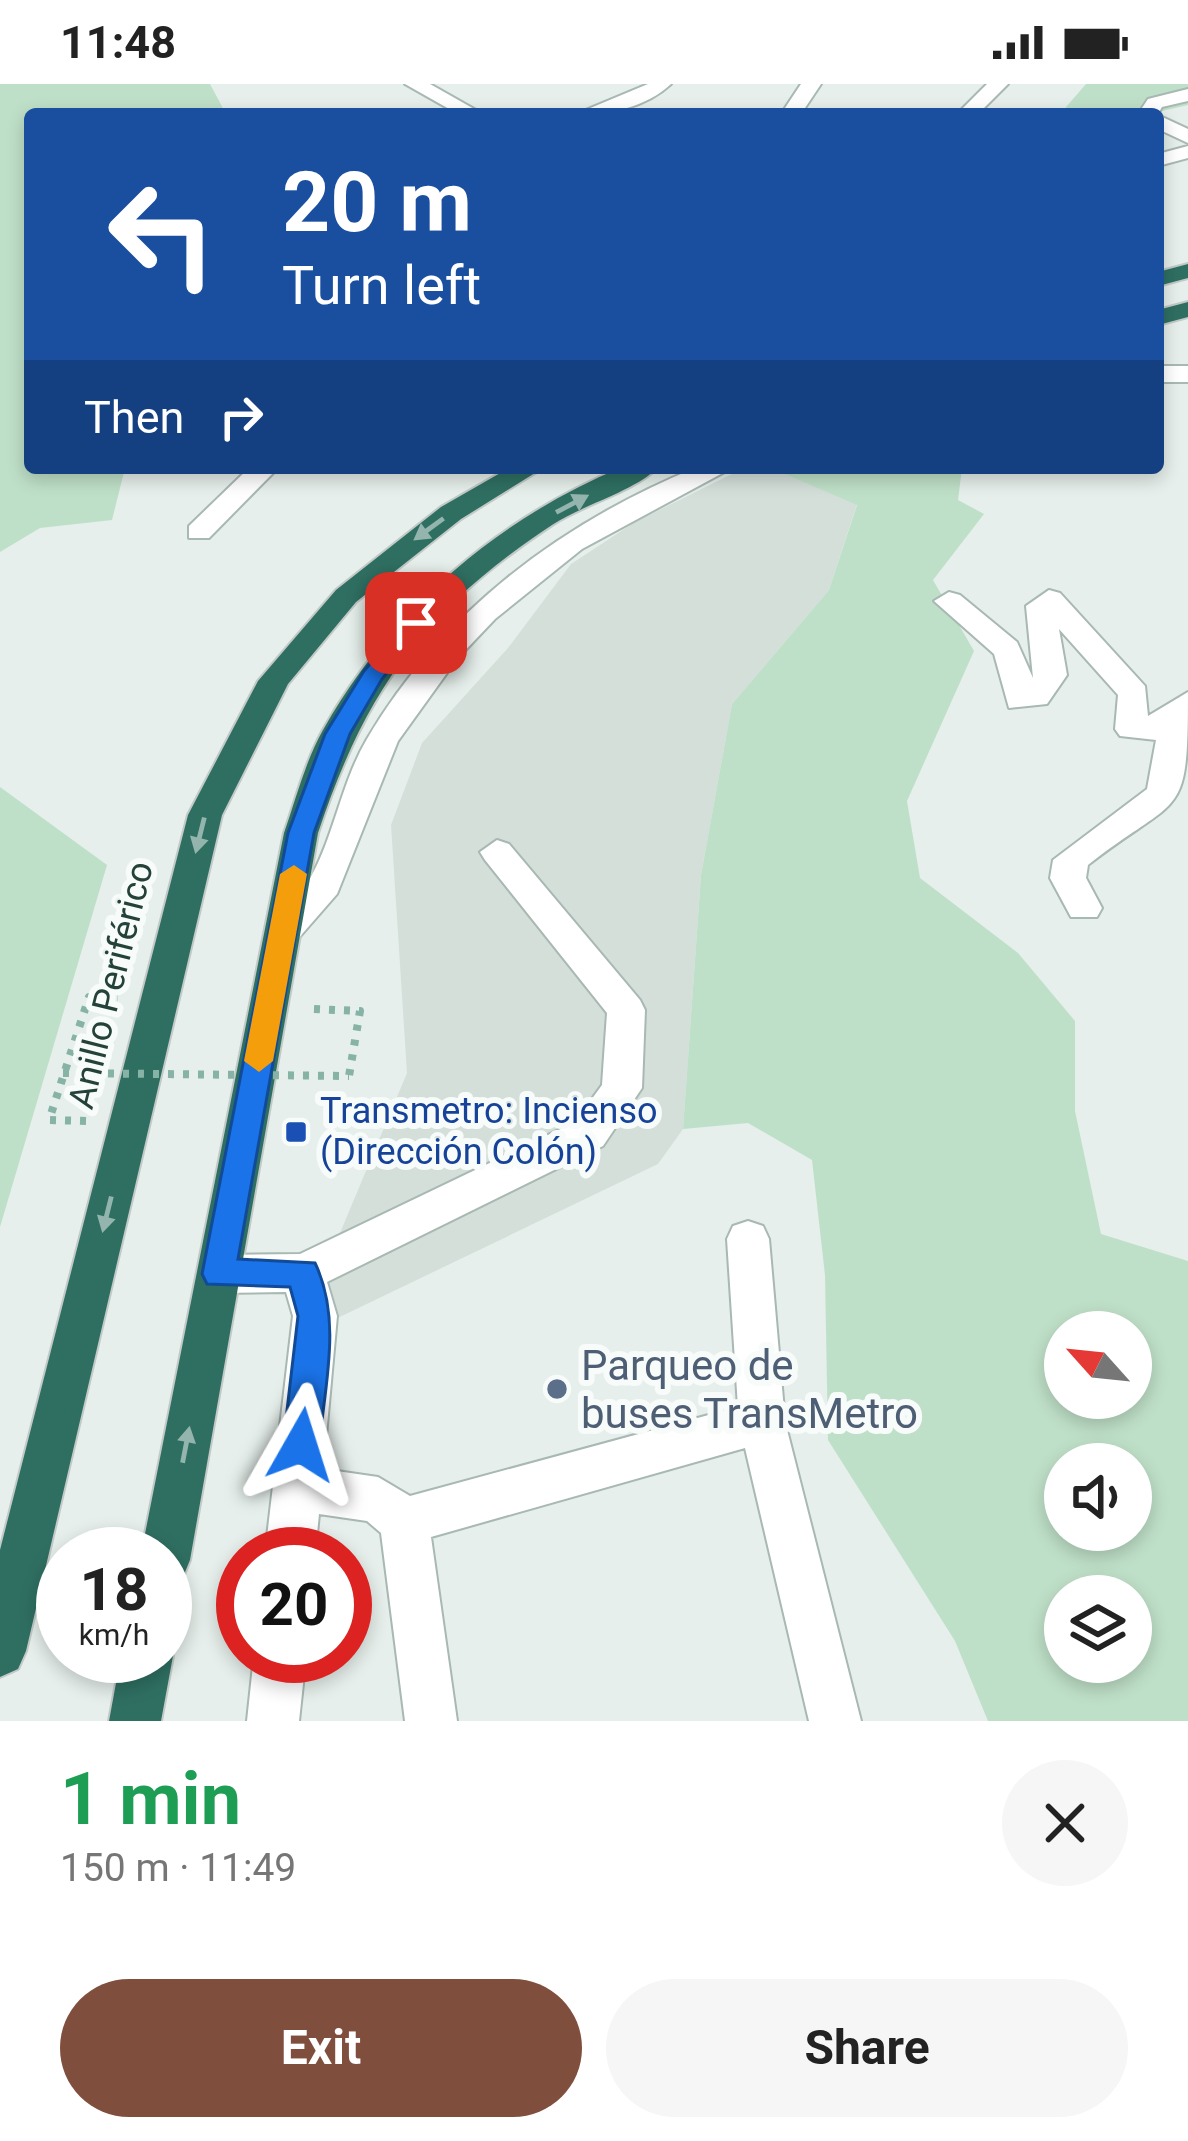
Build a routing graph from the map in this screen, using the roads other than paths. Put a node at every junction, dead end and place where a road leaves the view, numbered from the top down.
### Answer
1 (416, 84) edge
2 (661, 84) edge
3 (998, 84) edge
4 (1188, 95) edge
5 (462, 108) edge
6 (606, 108) edge
7 (973, 108) edge
8 (1152, 108) edge
9 (258, 474) edge
10 (519, 474) edge
11 (631, 474) edge
12 (704, 474) edge
13 (199, 532) dead end
14 (949, 601) dead end
15 (1181, 709) edge
16 (497, 852) dead end
17 (1084, 908) dead end
18 (283, 932) junction
19 (748, 1239) dead end
20 (303, 1273) junction
21 (218, 1274) junction
22 (762, 1422) junction
23 (297, 1488) junction
24 (404, 1521) junction
25 (171, 1527) edge
26 (293, 1527) edge
27 (0, 1651) edge
28 (142, 1683) edge
29 (277, 1683) edge
30 (135, 1721) edge
31 (273, 1721) edge
32 (431, 1721) edge
33 (835, 1721) edge

1 - 5 lane
2 - 6 lane
3 - 7 lane
4 - 8 lane
9 - 13 lane
10 -> 27 highway, Anillo Periférico
18 -> 11 highway
12 - 18 lane
14 - 15 lane
15 - 17 lane
16 - 20 lane
18 - 21 highway
19 - 22 lane
20 - 21 lane
20 - 23 lane
25 -> 21 highway
22 - 24 lane
22 - 33 lane
23 - 24 lane
23 - 26 lane
24 - 32 lane
28 - 30 highway
29 - 31 lane

